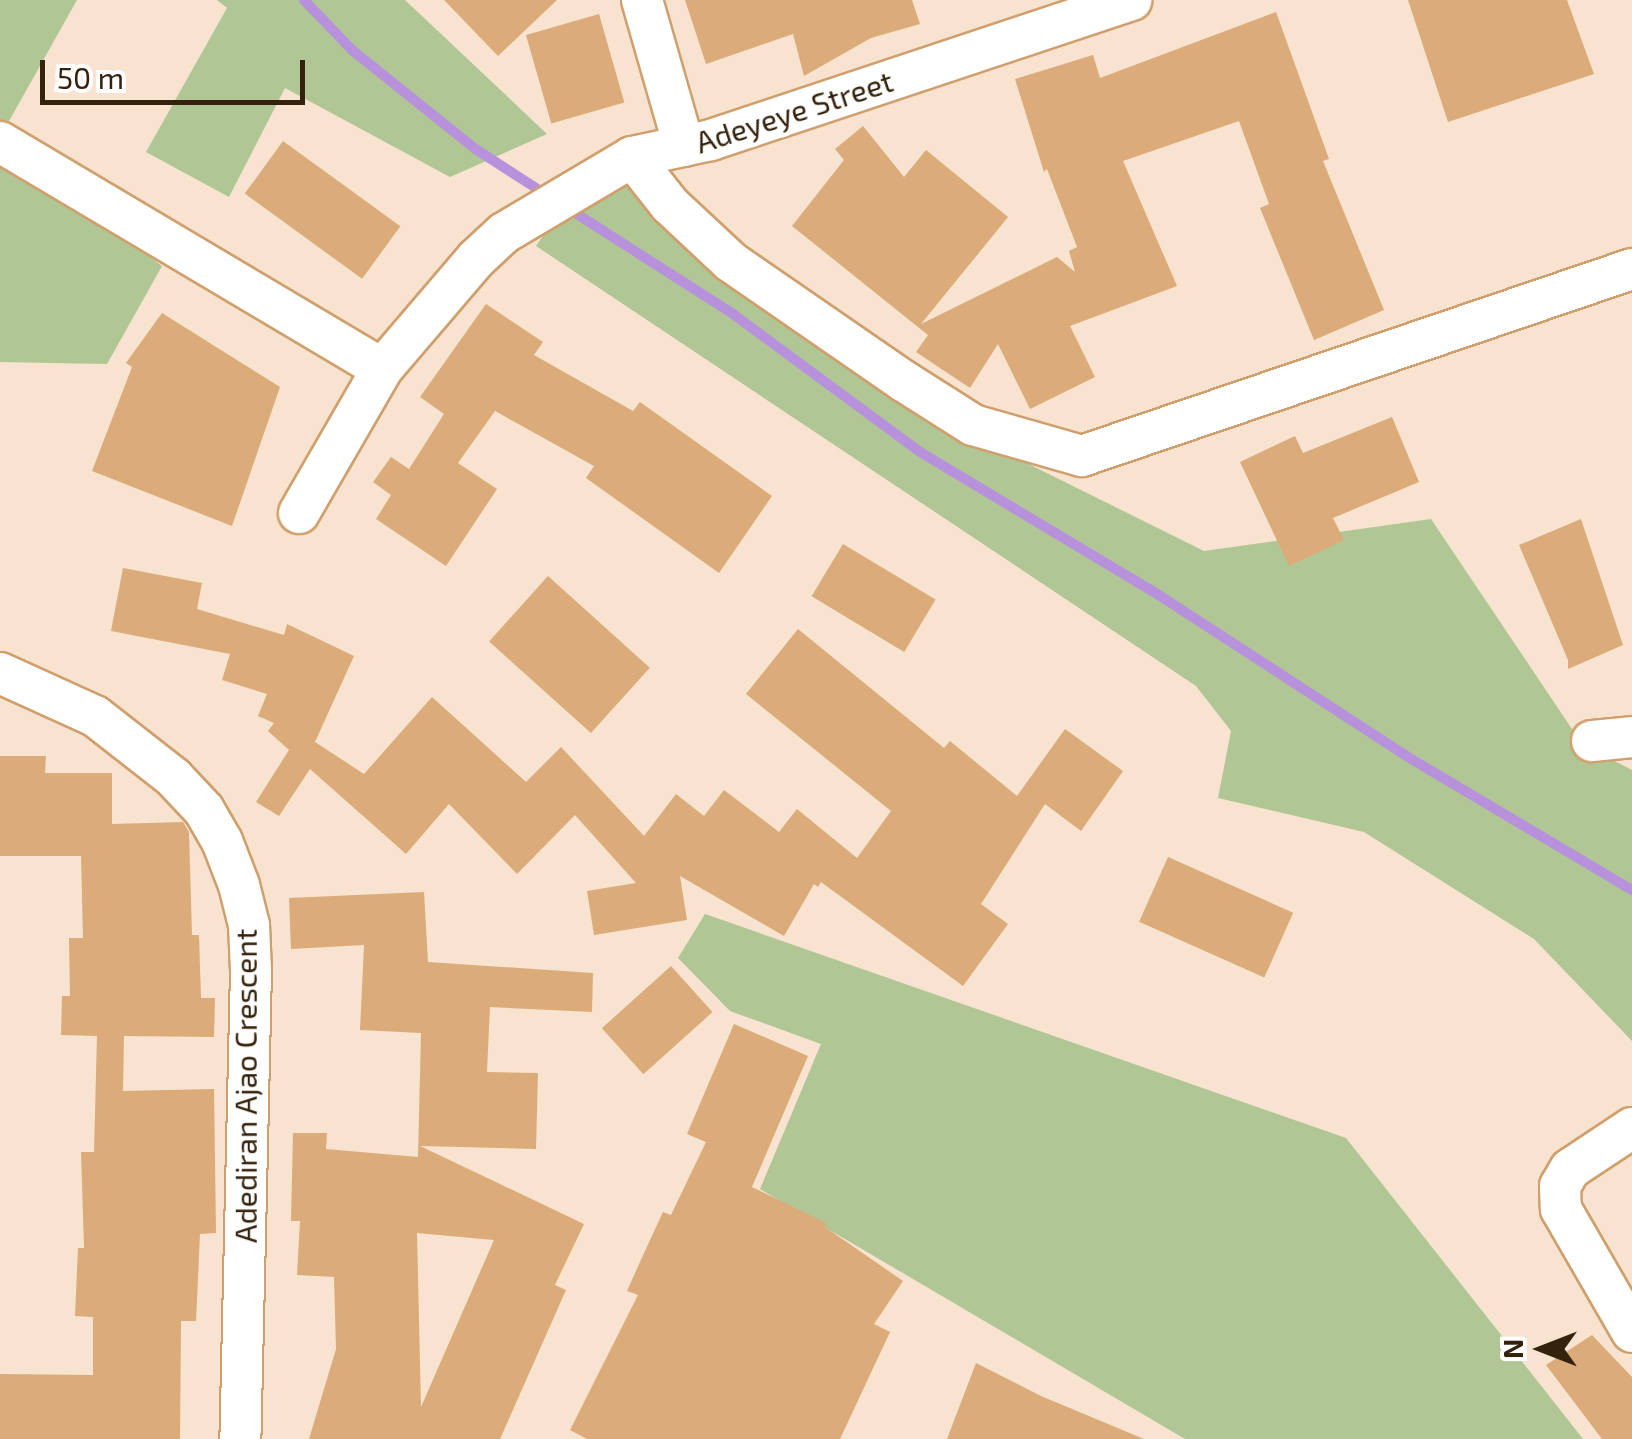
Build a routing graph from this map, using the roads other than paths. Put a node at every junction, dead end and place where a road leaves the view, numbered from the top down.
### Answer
1 (642, 0) edge
2 (1132, 0) edge
3 (0, 142) edge
4 (684, 146) junction
5 (629, 159) junction
6 (1632, 269) edge
7 (382, 369) junction
8 (298, 513) dead end
9 (0, 672) edge
10 (1632, 1128) edge
11 (1632, 1332) edge
12 (240, 1439) edge

1 - 4 street
2 - 4 street, Adeyeye Street
3 - 7 street
4 - 5 street, Adeyeye Street
5 - 6 street
5 - 7 street, Adeyeye Street
7 - 8 street, Adeyeye Street
9 - 12 street, Adediran Ajao Crescent
10 - 11 street

